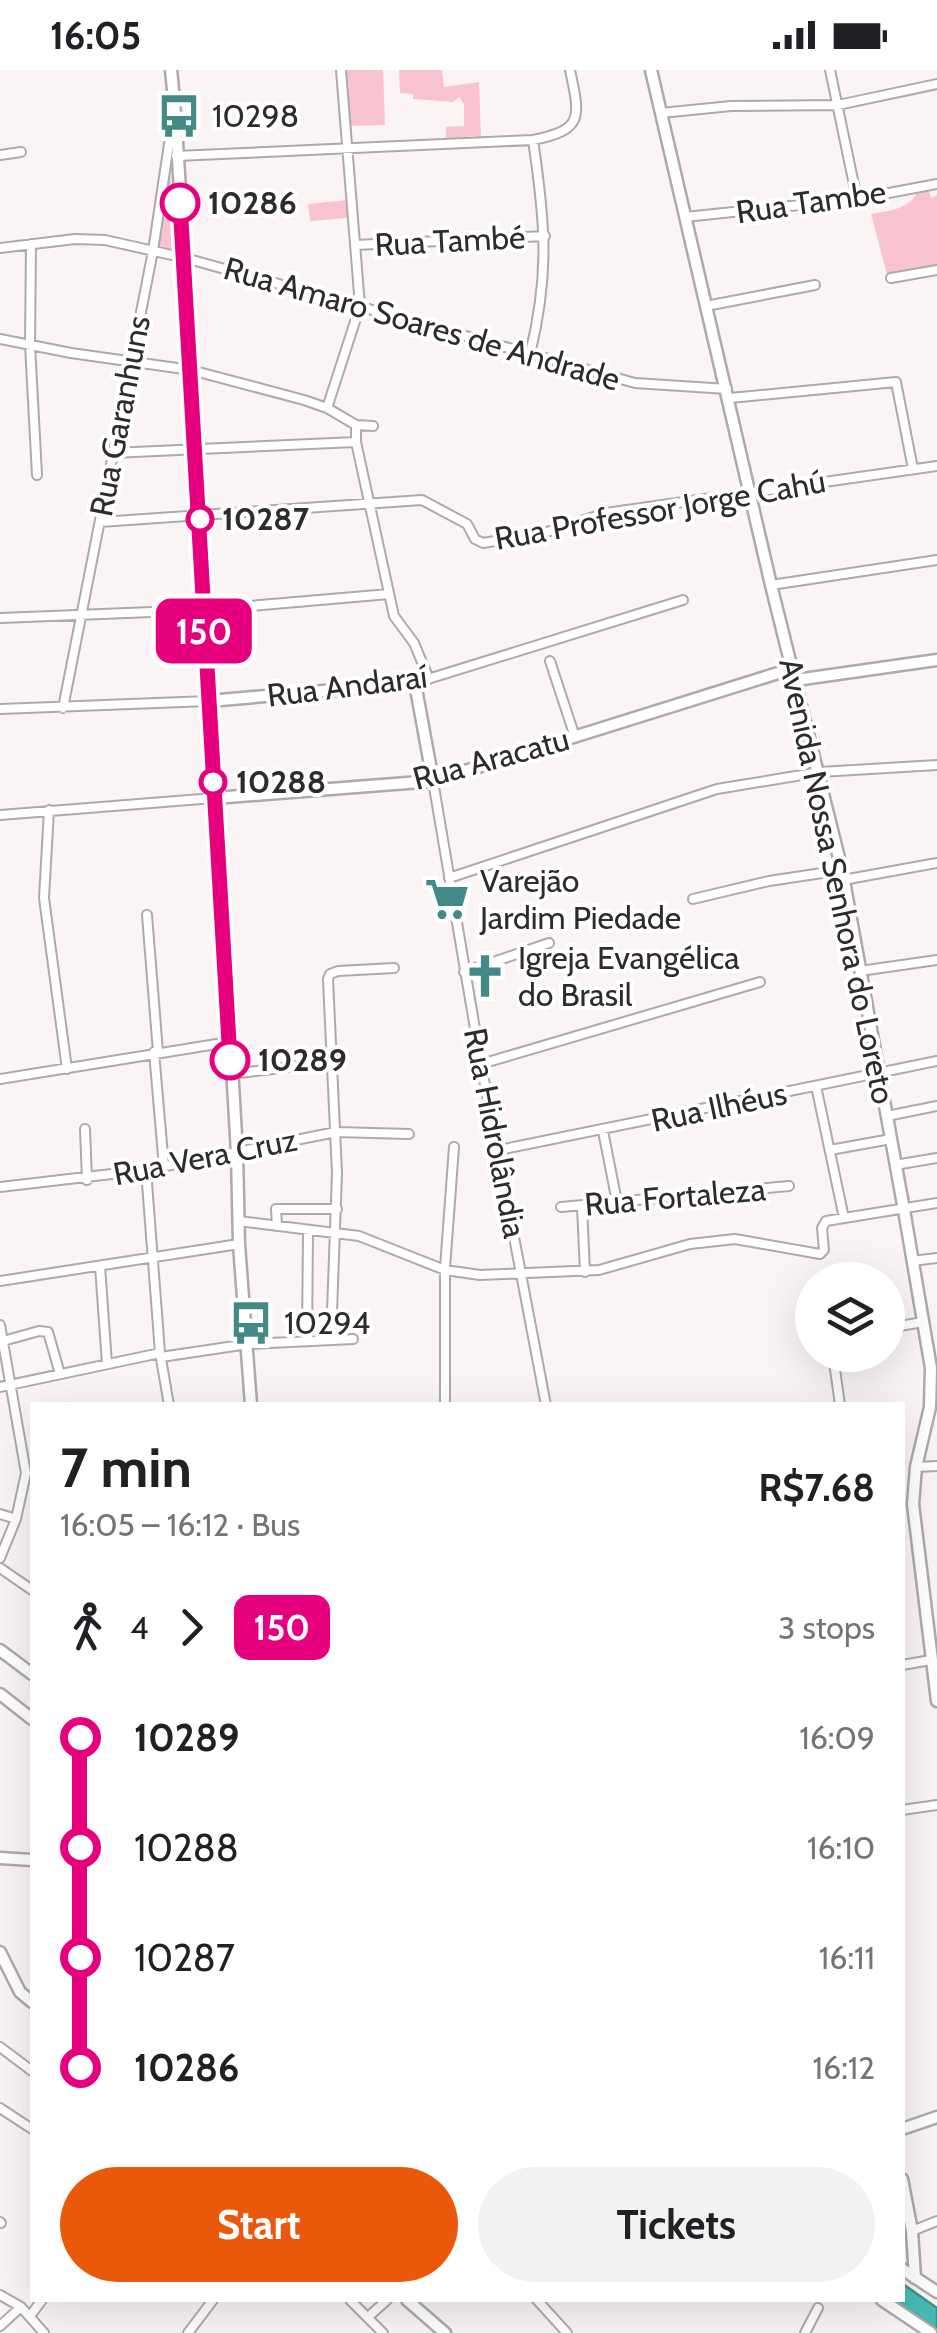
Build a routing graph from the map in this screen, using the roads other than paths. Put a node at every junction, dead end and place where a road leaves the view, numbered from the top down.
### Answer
1 (170, 70) edge
2 (341, 70) edge
3 (570, 70) edge
4 (651, 70) edge
5 (830, 70) edge
6 (937, 84) edge
7 (838, 105) junction
8 (661, 113) junction
9 (177, 124) junction
10 (534, 140) junction
11 (345, 147) junction
12 (21, 152) dead end
13 (0, 155) edge
14 (176, 156) junction
15 (937, 184) edge
16 (858, 199) junction
17 (684, 217) junction
18 (544, 236) junction
19 (31, 244) junction
20 (354, 246) junction
21 (0, 248) edge
22 (152, 251) junction
23 (184, 258) junction
24 (937, 270) edge
25 (891, 278) dead end
26 (815, 285) dead end
27 (360, 306) junction
28 (706, 306) junction
29 (0, 339) edge
30 (30, 345) junction
31 (530, 354) junction
32 (130, 361) junction
33 (191, 370) junction
34 (728, 393) junction
35 (327, 408) junction
36 (356, 424) junction
37 (373, 426) dead end
38 (356, 442) junction
39 (194, 448) junction
40 (112, 453) junction
41 (937, 466) edge
42 (913, 469) junction
43 (37, 474) dead end
44 (749, 490) junction
45 (371, 504) junction
46 (200, 514) junction
47 (100, 522) junction
48 (937, 560) edge
49 (771, 584) junction
50 (389, 594) junction
51 (683, 600) dead end
52 (203, 610) junction
53 (80, 617) junction
54 (0, 618) edge
55 (937, 660) edge
56 (550, 661) dead end
57 (795, 674) junction
58 (429, 680) junction
59 (415, 683) junction
60 (209, 701) junction
61 (63, 708) junction
62 (0, 709) edge
63 (576, 736) junction
64 (937, 765) edge
65 (820, 772) junction
66 (433, 781) junction
67 (214, 798) junction
68 (50, 810) junction
69 (0, 815) edge
70 (937, 863) edge
71 (843, 875) junction
72 (449, 878) junction
73 (692, 898) dead end
74 (147, 915) dead end
75 (549, 943) dead end
76 (937, 960) edge
77 (394, 968) dead end
78 (860, 971) junction
79 (464, 972) junction
80 (760, 982) dead end
81 (229, 1042) junction
82 (156, 1052) junction
83 (937, 1060) edge
84 (331, 1062) junction
85 (481, 1064) junction
86 (66, 1070) junction
87 (879, 1071) junction
88 (231, 1074) junction
89 (0, 1079) edge
90 (816, 1086) junction
91 (937, 1106) edge
92 (887, 1116) junction
93 (85, 1128) dead end
94 (603, 1130) junction
95 (336, 1132) junction
96 (409, 1134) dead end
97 (891, 1139) junction
98 (454, 1147) dead end
99 (500, 1150) junction
100 (830, 1150) junction
101 (237, 1153) junction
102 (937, 1158) edge
103 (895, 1165) junction
104 (164, 1167) junction
105 (146, 1170) junction
106 (87, 1180) junction
107 (788, 1186) dead end
108 (0, 1188) edge
109 (617, 1202) junction
110 (937, 1203) edge
111 (582, 1206) junction
112 (561, 1207) dead end
113 (337, 1209) junction
114 (904, 1210) junction
115 (844, 1218) junction
116 (239, 1221) junction
117 (277, 1226) junction
118 (308, 1230) junction
119 (334, 1233) junction
120 (240, 1244) junction
121 (152, 1258) junction
122 (937, 1258) edge
123 (912, 1261) junction
124 (100, 1266) junction
125 (445, 1269) junction
126 (586, 1272) junction
127 (521, 1276) junction
128 (0, 1281) edge
129 (923, 1322) junction
130 (905, 1325) edge
131 (0, 1326) edge
132 (353, 1338) dead end
133 (331, 1340) junction
134 (307, 1341) junction
135 (3, 1342) junction
136 (248, 1344) junction
137 (160, 1355) junction
138 (107, 1364) junction
139 (836, 1372) edge
140 (60, 1374) junction
141 (934, 1382) edge
142 (5, 1386) edge
143 (168, 1402) edge
144 (252, 1402) edge
145 (445, 1402) edge
146 (545, 1402) edge
147 (840, 1402) edge
148 (30, 1430) edge
149 (20, 1432) junction
150 (937, 1466) edge
151 (916, 1467) junction
152 (908, 1505) edge
153 (0, 1514) edge
154 (16, 1519) junction
155 (0, 1558) edge
156 (0, 1568) edge
157 (937, 1582) edge
158 (921, 1586) junction
159 (30, 1589) edge
160 (0, 1650) edge
161 (931, 1660) junction
162 (905, 1664) edge
163 (30, 1672) edge
164 (0, 1694) edge
165 (937, 1701) edge
166 (30, 1717) edge
167 (937, 1805) edge
168 (905, 1810) edge
169 (0, 1858) edge
170 (30, 1860) edge
171 (0, 1952) edge
172 (30, 2000) edge
173 (0, 2048) edge
174 (30, 2070) edge
175 (0, 2108) edge
176 (937, 2118) edge
177 (30, 2128) edge
178 (905, 2128) edge
179 (905, 2195) edge
180 (937, 2221) edge
181 (912, 2231) junction
182 (905, 2271) edge
183 (915, 2278) junction
184 (937, 2292) edge
185 (0, 2295) edge
186 (40, 2302) edge
187 (211, 2302) edge
188 (352, 2302) edge
189 (385, 2302) edge
190 (409, 2302) edge
191 (540, 2302) edge
192 (885, 2302) edge
193 (21, 2308) junction
194 (818, 2308) dead end
195 (30, 2316) junction
196 (368, 2317) junction
197 (0, 2326) edge
198 (190, 2329) edge
199 (927, 2332) edge
200 (44, 2333) edge
201 (383, 2333) edge
202 (445, 2333) edge
203 (567, 2333) edge
204 (805, 2333) edge

1 - 9 street
2 - 11 street
3 - 10 street
4 - 8 street, Avenida Nossa Senhora do Loreto
5 - 7 street
6 - 7 street
7 - 8 street
7 - 16 street
8 - 17 street, Avenida Nossa Senhora do Loreto
9 - 14 street
9 - 22 street, Rua Garanhuns
10 - 11 street
10 - 18 street
11 - 14 street
11 - 20 street
12 - 13 street
14 - 23 street
15 - 16 street, Rua Tambe
16 - 17 street, Rua Tambe
17 - 28 street, Avenida Nossa Senhora do Loreto
18 - 20 street, Rua També
18 - 31 street
19 - 21 street, Rua Amaro Soares de Andrade
19 - 22 street, Rua Amaro Soares de Andrade
19 - 30 street
20 - 27 street
22 - 23 street, Rua Amaro Soares de Andrade
22 - 32 street, Rua Garanhuns
23 - 27 street, Rua Amaro Soares de Andrade
23 - 33 street
24 - 25 street
26 - 28 street
27 - 31 street, Rua Amaro Soares de Andrade
27 - 35 street
28 - 34 street, Avenida Nossa Senhora do Loreto
29 - 30 street
30 - 32 street
30 - 43 street
31 - 34 street, Rua Amaro Soares de Andrade
32 - 33 street
32 - 40 street, Rua Garanhuns
33 - 35 street
33 - 39 street
34 - 42 street, Rua Amaro Soares de Andrade
34 - 44 street, Avenida Nossa Senhora do Loreto
35 - 36 street
36 - 37 street
36 - 38 street
38 - 39 street
38 - 45 street
39 - 40 street
39 - 46 street
40 - 47 street, Rua Garanhuns
41 - 42 street, Rua Professor Jorge Cahú
42 - 44 street, Rua Professor Jorge Cahú
44 - 45 street, Rua Professor Jorge Cahú
44 - 49 street, Avenida Nossa Senhora do Loreto
45 - 46 street, Rua Professor Jorge Cahú
45 - 50 street
46 - 47 street, Rua Professor Jorge Cahú
46 - 52 street
47 - 53 street, Rua Garanhuns
48 - 49 street
49 - 57 street, Avenida Nossa Senhora do Loreto
50 - 52 street
50 - 58 street
51 - 58 street, Rua Andaraí
52 - 53 street
52 - 60 street
53 - 54 street
53 - 61 street, Rua Garanhuns
55 - 57 street, Rua Aracatu
56 - 63 street
57 - 63 street, Rua Aracatu
57 - 65 street, Avenida Nossa Senhora do Loreto
58 - 59 street, Rua Andaraí
59 - 60 street, Rua Andaraí
59 - 66 street, Rua Hidrolândia
60 - 61 street, Rua Andaraí
60 - 67 street
61 - 62 street, Rua Andaraí
63 - 66 street, Rua Aracatu
64 - 65 street
65 - 71 street, Avenida Nossa Senhora do Loreto
65 - 72 street
66 - 67 street, Rua Aracatu
66 - 72 street, Rua Hidrolândia
67 - 68 street, Rua Aracatu
67 - 81 street
68 - 69 street, Rua Aracatu
68 - 86 street
70 - 71 street
71 - 73 street
71 - 78 street, Avenida Nossa Senhora do Loreto
72 - 79 street, Rua Hidrolândia
74 - 82 street
75 - 79 street
76 - 78 street
77 - 84 street
78 - 87 street, Avenida Nossa Senhora do Loreto
79 - 85 street, Rua Hidrolândia
80 - 85 street
81 - 82 street
81 - 88 street
82 - 86 street
82 - 104 street
83 - 87 street, Rua Ilhéus
84 - 88 street
84 - 95 street
85 - 99 street, Rua Hidrolândia
86 - 89 street
87 - 90 street, Rua Ilhéus
87 - 92 street, Avenida Nossa Senhora do Loreto
88 - 101 street
90 - 94 street, Rua Ilhéus
90 - 100 street
91 - 92 street
92 - 97 street, Avenida Nossa Senhora do Loreto
93 - 106 street
94 - 99 street, Rua Ilhéus
94 - 109 street
95 - 96 street, Rua Vera Cruz
95 - 101 street, Rua Vera Cruz
95 - 113 street
97 - 100 street
97 - 103 street, Avenida Nossa Senhora do Loreto
98 - 125 street
99 - 127 street, Rua Hidrolândia
100 - 115 street
101 - 104 street, Rua Vera Cruz
101 - 116 street
102 - 103 street
103 - 114 street, Avenida Nossa Senhora do Loreto
104 - 105 street, Rua Vera Cruz
105 - 106 street, Rua Vera Cruz
105 - 121 street
106 - 108 street, Rua Vera Cruz
107 - 109 street, Rua Fortaleza
109 - 111 street, Rua Fortaleza
110 - 114 street
111 - 112 street, Rua Fortaleza
111 - 126 street
113 - 117 street
113 - 119 street
114 - 115 street
114 - 123 street, Avenida Nossa Senhora do Loreto
115 - 126 street
116 - 117 street
116 - 120 street
117 - 118 street
118 - 119 street
118 - 134 street
119 - 125 street
119 - 133 street
120 - 121 street
120 - 136 street
121 - 124 street
121 - 137 street
122 - 123 street
123 - 129 street, Avenida Nossa Senhora do Loreto
124 - 128 street
124 - 138 street
125 - 127 street
125 - 145 street
126 - 127 street
127 - 146 street, Rua Hidrolândia
129 - 130 street
129 - 141 street, Avenida Nossa Senhora do Loreto
131 - 135 street
132 - 133 street
133 - 134 street
134 - 136 street
135 - 140 street
135 - 142 street
136 - 137 street
136 - 144 street
137 - 138 street
137 - 143 street
138 - 140 street
139 - 147 street
140 - 142 street
141 - 151 street, Avenida Nossa Senhora do Loreto
142 - 149 street
148 - 149 street
149 - 154 street
150 - 151 street
151 - 152 street, Avenida Nossa Senhora do Loreto
152 - 158 street, Avenida Nossa Senhora do Loreto
153 - 154 street
154 - 155 street
156 - 159 street
157 - 158 street
158 - 161 street, Avenida Nossa Senhora do Loreto
160 - 163 street
161 - 162 street
161 - 165 street, Avenida Nossa Senhora do Loreto
164 - 166 street
167 - 168 street
169 - 170 street
171 - 172 street
173 - 174 street
175 - 177 street
176 - 178 street
179 - 181 street
180 - 181 street
181 - 183 street
182 - 183 street
183 - 184 street
185 - 193 street
186 - 195 street
187 - 198 street
188 - 196 street
189 - 196 street
190 - 202 street
191 - 203 street
192 - 199 street
193 - 195 street
193 - 197 street
194 - 204 street
195 - 200 street
196 - 201 street

